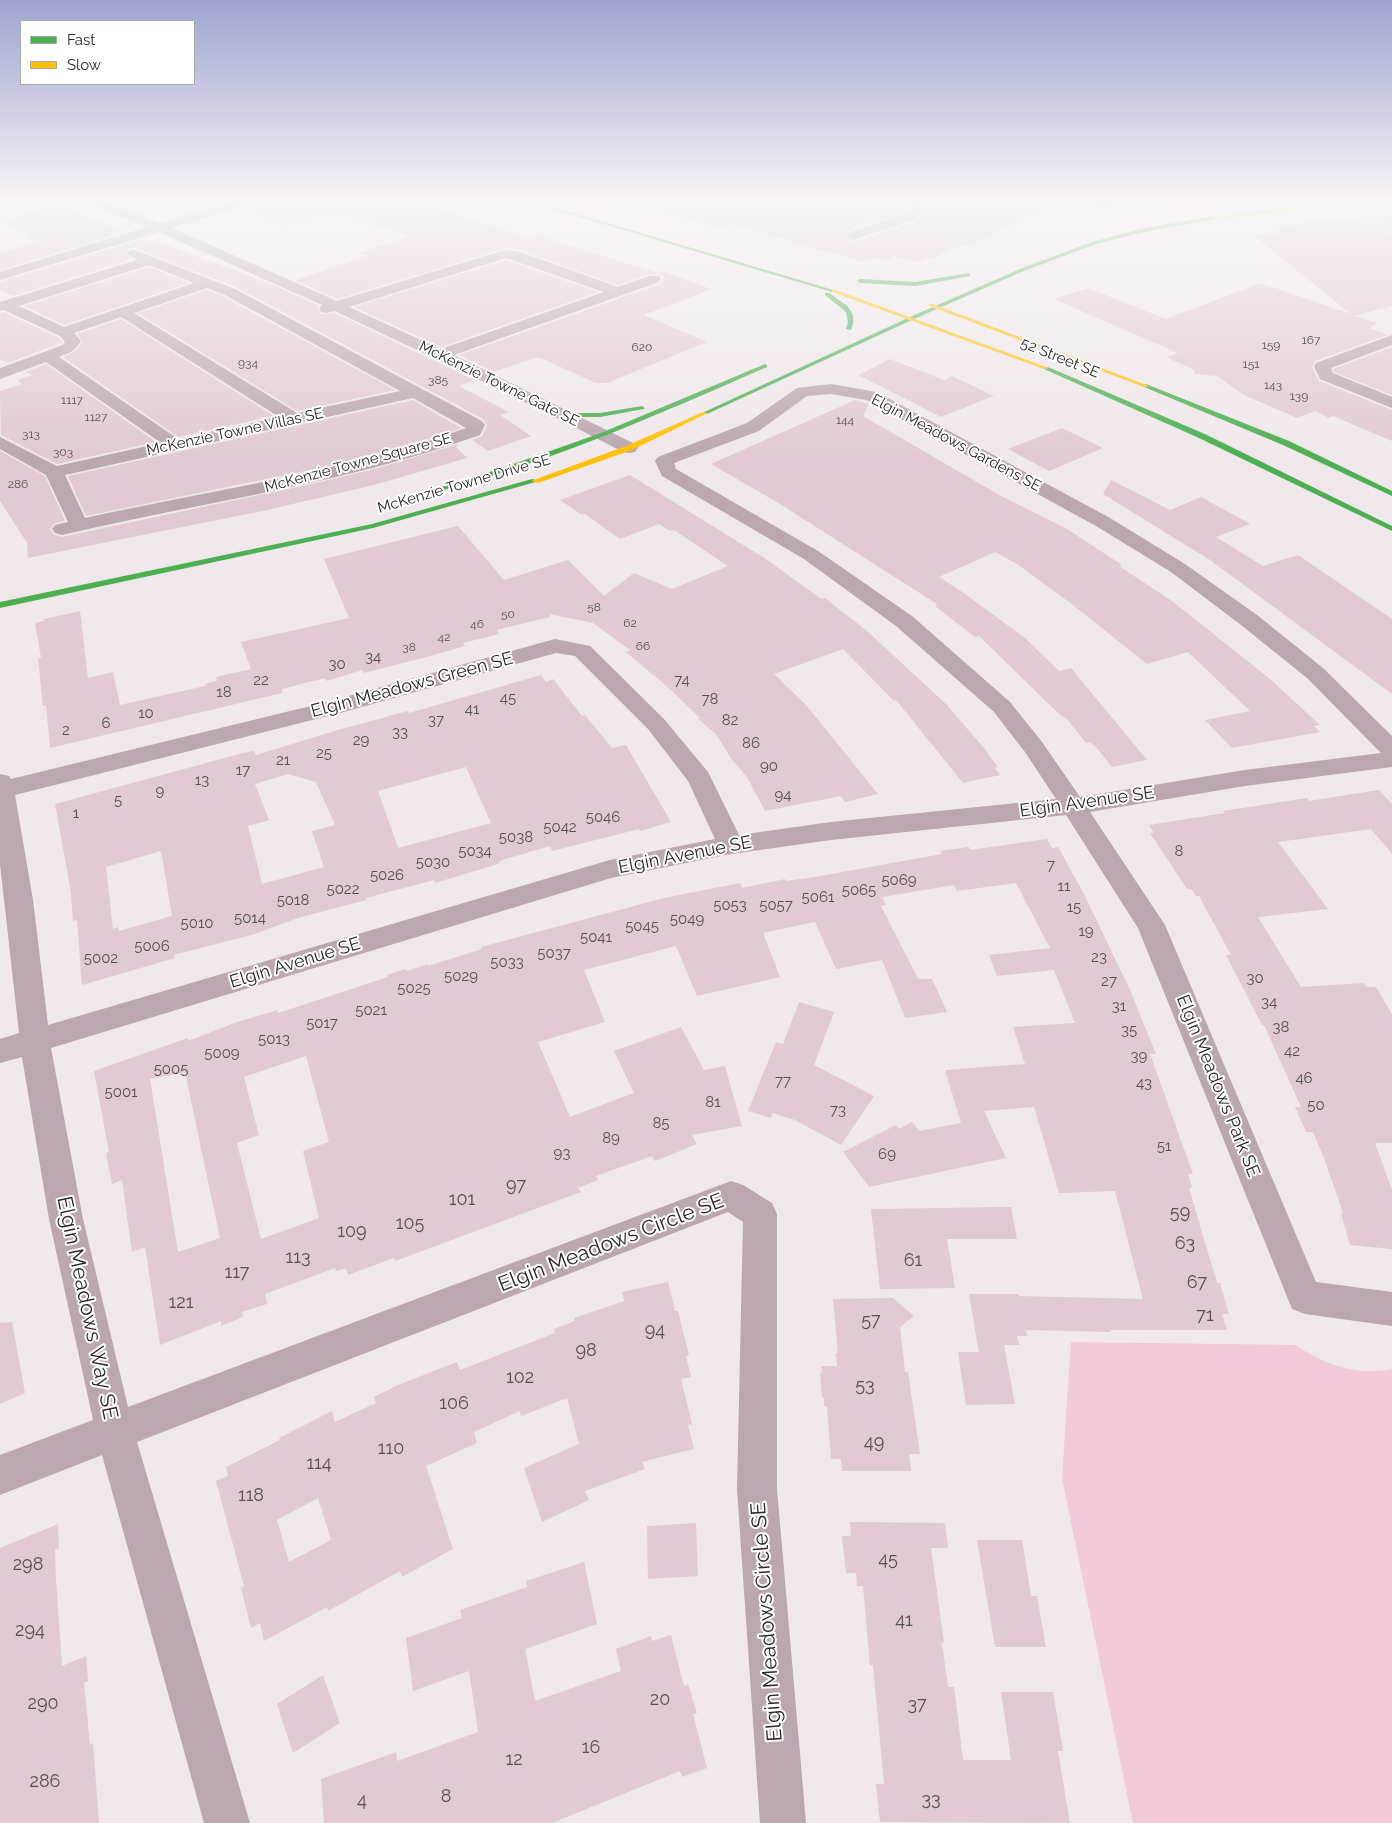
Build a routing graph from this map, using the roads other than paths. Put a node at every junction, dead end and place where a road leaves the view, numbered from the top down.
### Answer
1 (67, 286) edge
2 (198, 286) edge
3 (215, 286) edge
4 (291, 286) edge
5 (400, 286) edge
6 (601, 286) edge
7 (634, 286) edge
8 (816, 286) joint
9 (872, 286) edge
10 (947, 286) edge
11 (987, 286) edge
12 (618, 292) junction
13 (974, 292) junction
14 (982, 302) dead end
15 (3, 306) edge
16 (335, 306) junction
17 (939, 308) junction
18 (890, 310) junction
19 (123, 312) junction
20 (912, 318) junction
21 (284, 322) junction
22 (1017, 325) dead end
23 (63, 332) junction
24 (1392, 340) edge
25 (440, 355) junction
26 (1071, 356) junction
27 (49, 357) junction
28 (776, 361) dead end
29 (0, 374) edge
30 (416, 392) junction
31 (690, 398) junction
32 (1392, 403) edge
33 (566, 415) junction
34 (294, 419) junction
35 (604, 435) junction
36 (0, 442) edge
37 (175, 445) junction
38 (629, 448) junction
39 (54, 472) junction
40 (1392, 494) edge
41 (420, 495) dead end
42 (1392, 529) edge
43 (0, 604) edge
44 (1392, 750) edge
45 (1392, 759) edge
46 (1, 786) edge
47 (1074, 806) junction
48 (731, 845) junction
49 (35, 1041) junction
50 (0, 1051) edge
51 (1392, 1309) edge
52 (114, 1432) junction
53 (0, 1475) edge
54 (227, 1823) edge
55 (783, 1823) edge

1 - 15 street
2 - 19 street
3 - 21 street, McKenzie Towne Square SE
4 - 16 street, McKenzie Towne Gate SE
5 - 16 street
6 - 12 street
7 - 12 street
8 - 18 main road, 52 Street SE
8 - 18 main road
9 - 18 main road, 52 Street SE
10 - 17 main road, 52 Street SE
11 - 13 main road, McKenzie Towne Drive SE
12 - 25 street
13 - 14 main road
13 - 17 main road, McKenzie Towne Drive SE
15 - 23 street
16 - 21 street
16 - 25 street, McKenzie Towne Gate SE
17 - 20 main road, McKenzie Towne Drive SE
17 - 26 main road, 52 Street SE
18 - 20 main road, 52 Street SE
19 - 23 street
19 - 34 street
20 - 38 main road, McKenzie Towne Drive SE
20 - 42 main road, 52 Street SE
21 - 30 street, McKenzie Towne Square SE
22 - 26 main road
23 - 27 street
24 - 32 street
25 - 33 street, McKenzie Towne Gate SE
26 - 40 main road, 52 Street SE
27 - 29 street
27 - 37 street
28 - 31 main road, McKenzie Towne Drive SE
30 - 34 street, McKenzie Towne Villas SE
30 - 39 street, McKenzie Towne Square SE
31 - 33 main road
31 - 35 main road, McKenzie Towne Drive SE
33 - 35 street, McKenzie Towne Gate SE
34 - 37 street, McKenzie Towne Villas SE
35 - 38 street, McKenzie Towne Gate SE
35 - 41 main road, McKenzie Towne Drive SE
36 - 39 street
37 - 39 street, McKenzie Towne Villas SE
38 - 43 main road, McKenzie Towne Drive SE
44 - 47 street, Elgin Meadows Gardens SE
45 - 47 street, Elgin Avenue SE
46 - 48 street, Elgin Meadows Green SE
46 - 49 street, Elgin Meadows Way SE
47 - 48 street, Elgin Avenue SE
47 - 51 street, Elgin Meadows Park SE
48 - 49 street, Elgin Avenue SE
49 - 50 street, Elgin Avenue SE
49 - 52 street, Elgin Meadows Way SE
52 - 53 street
52 - 54 street, Elgin Meadows Way SE
52 - 55 street, Elgin Meadows Circle SE

